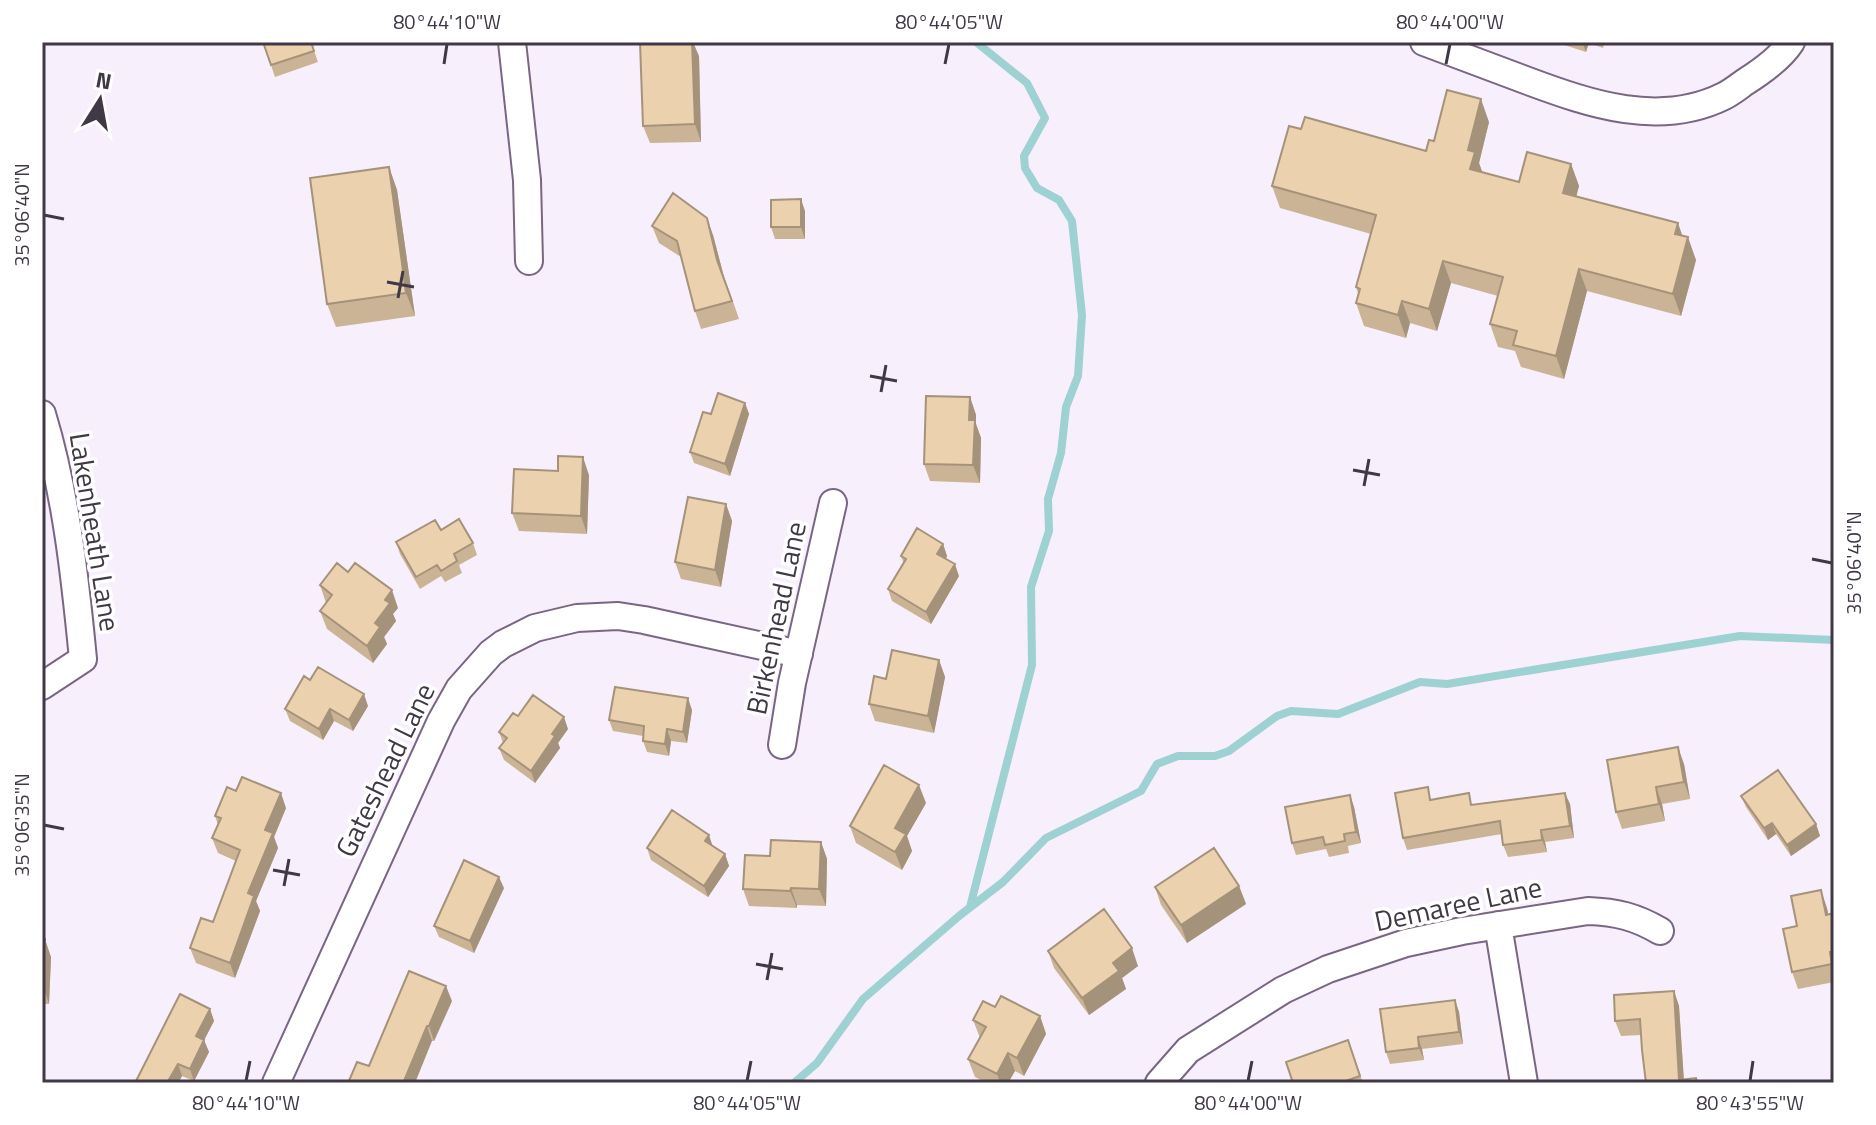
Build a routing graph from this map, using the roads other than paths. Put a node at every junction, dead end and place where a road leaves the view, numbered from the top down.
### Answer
1 (512, 42) edge
2 (1424, 42) edge
3 (1791, 42) edge
4 (529, 261) dead end
5 (42, 414) edge
6 (833, 503) dead end
7 (799, 654) junction
8 (42, 686) edge
9 (782, 745) dead end
10 (1498, 925) junction
11 (1660, 931) dead end
12 (276, 1083) edge
13 (1159, 1083) edge
14 (1524, 1083) edge

1 - 4 street
2 - 3 street
5 - 8 street, Lakenheath Lane
6 - 7 street, Birkenhead Lane
7 - 9 street, Birkenhead Lane
7 - 12 street, Gateshead Lane
10 - 11 street, Demaree Lane
10 - 13 street, Demaree Lane
10 - 14 street

